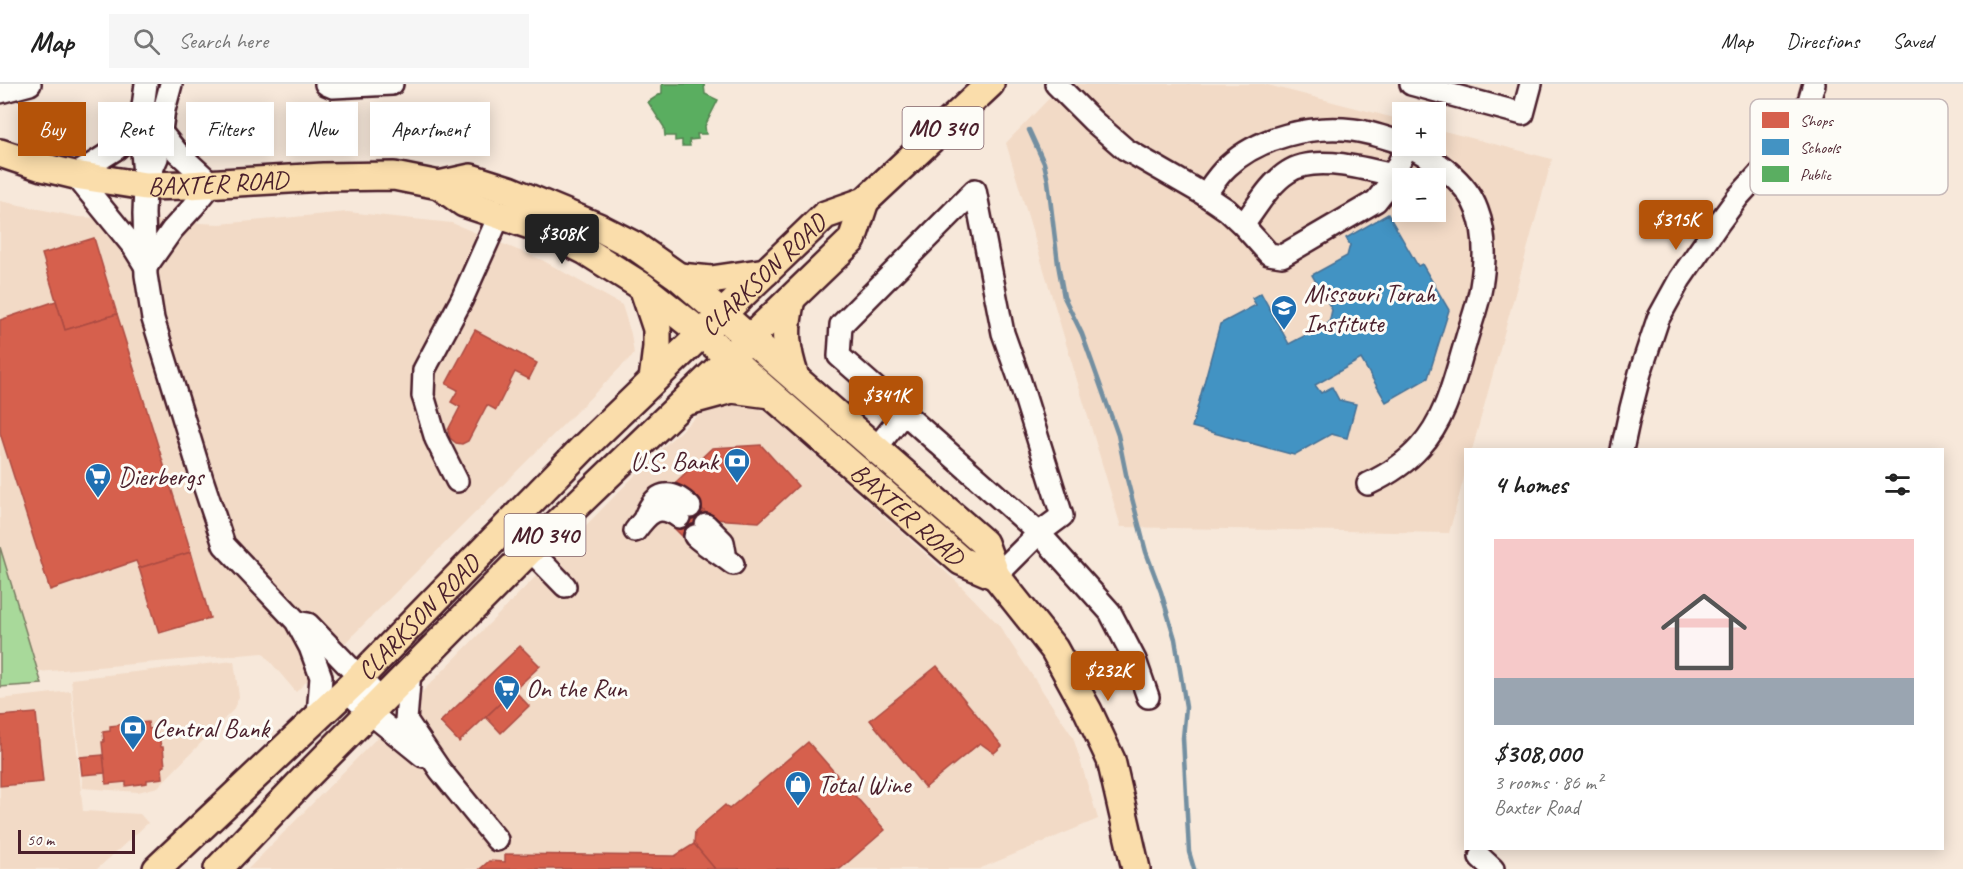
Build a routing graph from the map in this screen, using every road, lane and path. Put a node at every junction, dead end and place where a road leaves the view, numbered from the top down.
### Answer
1 (30, 84) edge
2 (146, 84) edge
3 (171, 84) edge
4 (326, 84) edge
5 (392, 84) edge
6 (990, 84) edge
7 (1056, 84) edge
8 (1411, 84) edge
9 (1531, 84) edge
10 (1814, 84) edge
11 (0, 92) edge
12 (1810, 99) edge
13 (148, 102) edge
14 (163, 102) edge
15 (1392, 140) edge
16 (174, 150) edge
17 (0, 153) edge
18 (104, 156) edge
19 (148, 156) edge
20 (1426, 156) edge
21 (75, 175) junction
22 (1392, 175) edge
23 (1392, 177) edge
24 (212, 184) junction
25 (439, 185) junction
26 (1750, 185) edge
27 (145, 186) junction
28 (1205, 195) junction
29 (866, 201) junction
30 (500, 214) junction
31 (1243, 225) junction
32 (146, 267) junction
33 (766, 272) junction
34 (679, 277) junction
35 (643, 287) junction
36 (791, 299) junction
37 (722, 314) junction
38 (701, 333) junction
39 (750, 339) junction
40 (729, 358) junction
41 (795, 377) junction
42 (653, 380) junction
43 (770, 394) junction
44 (684, 402) junction
45 (904, 413) junction
46 (876, 448) junction
47 (1622, 448) edge
48 (457, 481) dead end
49 (1368, 484) dead end
50 (684, 512) dead end
51 (640, 524) dead end
52 (701, 530) dead end
53 (1039, 533) junction
54 (530, 550) junction
55 (730, 561) dead end
56 (996, 576) junction
57 (565, 586) dead end
58 (296, 621) junction
59 (410, 671) junction
60 (352, 684) junction
61 (1148, 697) dead end
62 (376, 707) junction
63 (318, 716) junction
64 (440, 770) junction
65 (496, 840) dead end
66 (157, 869) edge
67 (218, 869) edge
68 (1136, 869) edge

1 - 11 street
2 - 13 street
3 - 14 street
4 - 5 street
6 - 29 main road, CLARKSON ROAD / MO 340
7 - 28 street
8 - 9 street
10 - 12 street
15 - 28 street
16 - 24 street
17 - 21 main road, BAXTER ROAD
18 - 21 street
19 - 27 street
20 - 49 street
21 - 27 main road, BAXTER ROAD
21 - 32 street
22 - 31 street
23 - 31 street
24 - 25 main road, BAXTER ROAD
24 - 27 main road, BAXTER ROAD
24 - 32 street
25 - 30 main road, BAXTER ROAD
25 - 34 main road, BAXTER ROAD
26 - 47 street
27 - 32 street
28 - 31 street
29 - 33 main road, CLARKSON ROAD / MO 340
29 - 36 main road, CLARKSON ROAD / MO 340
30 - 35 main road, BAXTER ROAD
30 - 48 street
32 - 58 street
33 - 34 main road
33 - 37 main road, CLARKSON ROAD / MO 340
34 - 37 main road, BAXTER ROAD
35 - 38 main road, BAXTER ROAD
35 - 42 main road
36 - 39 main road, CLARKSON ROAD / MO 340
36 - 41 main road
37 - 38 main road, CLARKSON ROAD / MO 340
37 - 39 main road, BAXTER ROAD
38 - 40 main road, BAXTER ROAD
38 - 42 main road, CLARKSON ROAD / MO 340
39 - 40 main road, CLARKSON ROAD / MO 340
39 - 41 main road, BAXTER ROAD
40 - 43 main road, BAXTER ROAD
40 - 44 main road, CLARKSON ROAD / MO 340
41 - 46 main road, BAXTER ROAD
42 - 60 main road, CLARKSON ROAD / MO 340
43 - 44 main road
43 - 56 main road, BAXTER ROAD
44 - 54 main road, CLARKSON ROAD / MO 340
45 - 46 street
45 - 53 street
45 - 53 street
46 - 56 main road, BAXTER ROAD
50 - 51 street
52 - 55 street
53 - 56 street
53 - 61 street
54 - 57 street
54 - 59 main road, CLARKSON ROAD / MO 340
56 - 68 main road, BAXTER ROAD
58 - 60 street
58 - 63 street
59 - 62 main road, CLARKSON ROAD / MO 340
59 - 64 street
60 - 62 street
60 - 63 main road, CLARKSON ROAD / MO 340
62 - 64 street
62 - 67 main road, CLARKSON ROAD / MO 340
63 - 66 main road, CLARKSON ROAD / MO 340
64 - 65 street

